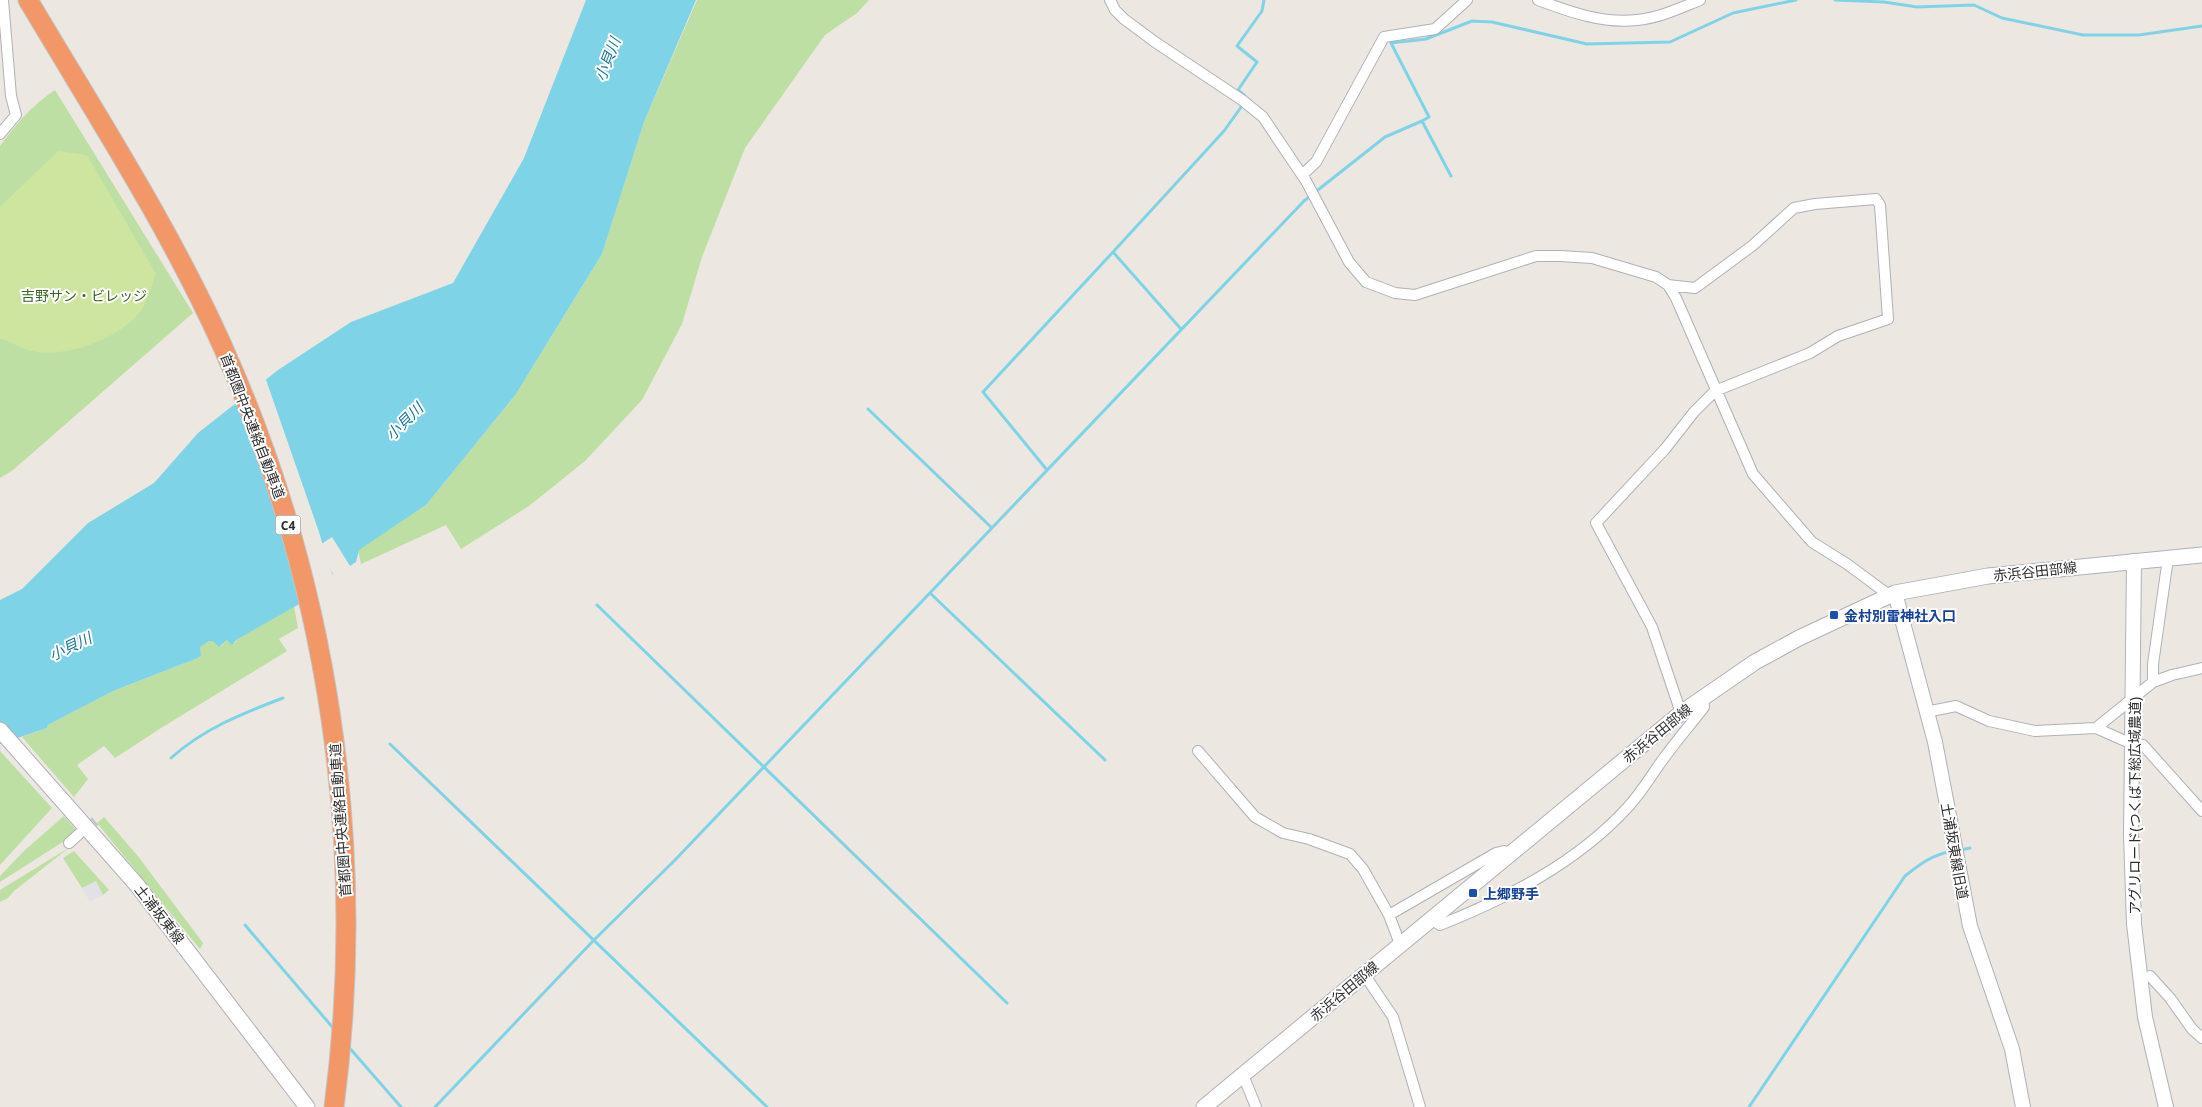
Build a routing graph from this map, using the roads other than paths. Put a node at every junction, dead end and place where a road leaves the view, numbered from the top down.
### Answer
1 (3, 0) edge
2 (28, 0) edge
3 (1110, 0) edge
4 (1467, 0) edge
5 (1538, 0) edge
6 (1700, 0) edge
7 (0, 134) edge
8 (1302, 176) junction
9 (1668, 285) junction
10 (1716, 390) junction
11 (2202, 556) edge
12 (2168, 558) junction
13 (2134, 561) junction
14 (1892, 594) junction
15 (2202, 668) edge
16 (2153, 682) junction
17 (1703, 697) junction
18 (2133, 697) junction
19 (1926, 712) junction
20 (1681, 713) junction
21 (2096, 728) junction
22 (0, 730) edge
23 (2132, 744) junction
24 (1198, 751) dead end
25 (2202, 811) edge
26 (79, 834) tunnel mouth
27 (69, 843) dead end
28 (1512, 852) junction
29 (1389, 915) junction
30 (1431, 919) junction
31 (1400, 944) junction
32 (1364, 974) junction
33 (2150, 976) dead end
34 (2202, 1038) edge
35 (1243, 1075) junction
36 (307, 1107) edge
37 (334, 1107) edge
38 (1204, 1107) edge
39 (1256, 1107) edge
40 (1420, 1107) edge
41 (2023, 1107) edge
42 (2166, 1107) edge

1 - 7 street
2 - 37 highway, 首都圏中央連絡自動車道 / C4
3 - 8 street
4 - 8 street
5 - 6 street
8 - 9 street
9 - 10 street
9 - 10 street
10 - 14 street
10 - 20 street
11 - 12 main road, 赤浜谷田部線
12 - 13 main road, 赤浜谷田部線
12 - 16 street
13 - 14 main road, 赤浜谷田部線
13 - 18 street, アグリロード(つくば下総広域農道)
14 - 17 main road, 赤浜谷田部線
14 - 19 street, 土浦坂東線旧道
15 - 16 street
16 - 18 street
17 - 20 main road, 赤浜谷田部線
17 - 30 street
18 - 21 street
18 - 23 street, アグリロード(つくば下総広域農道)
19 - 21 street
19 - 41 street, 土浦坂東線旧道
20 - 28 main road, 赤浜谷田部線
21 - 23 street
22 - 36 main road, 土浦坂東線
23 - 25 street
23 - 42 street, アグリロード(つくば下総広域農道)
24 - 29 street
26 - 27 street
28 - 29 street
28 - 30 main road, 赤浜谷田部線
29 - 31 street
30 - 31 main road, 赤浜谷田部線
31 - 32 main road, 赤浜谷田部線
32 - 35 main road, 赤浜谷田部線
32 - 40 street
33 - 34 street
35 - 38 main road, 赤浜谷田部線
35 - 39 street

